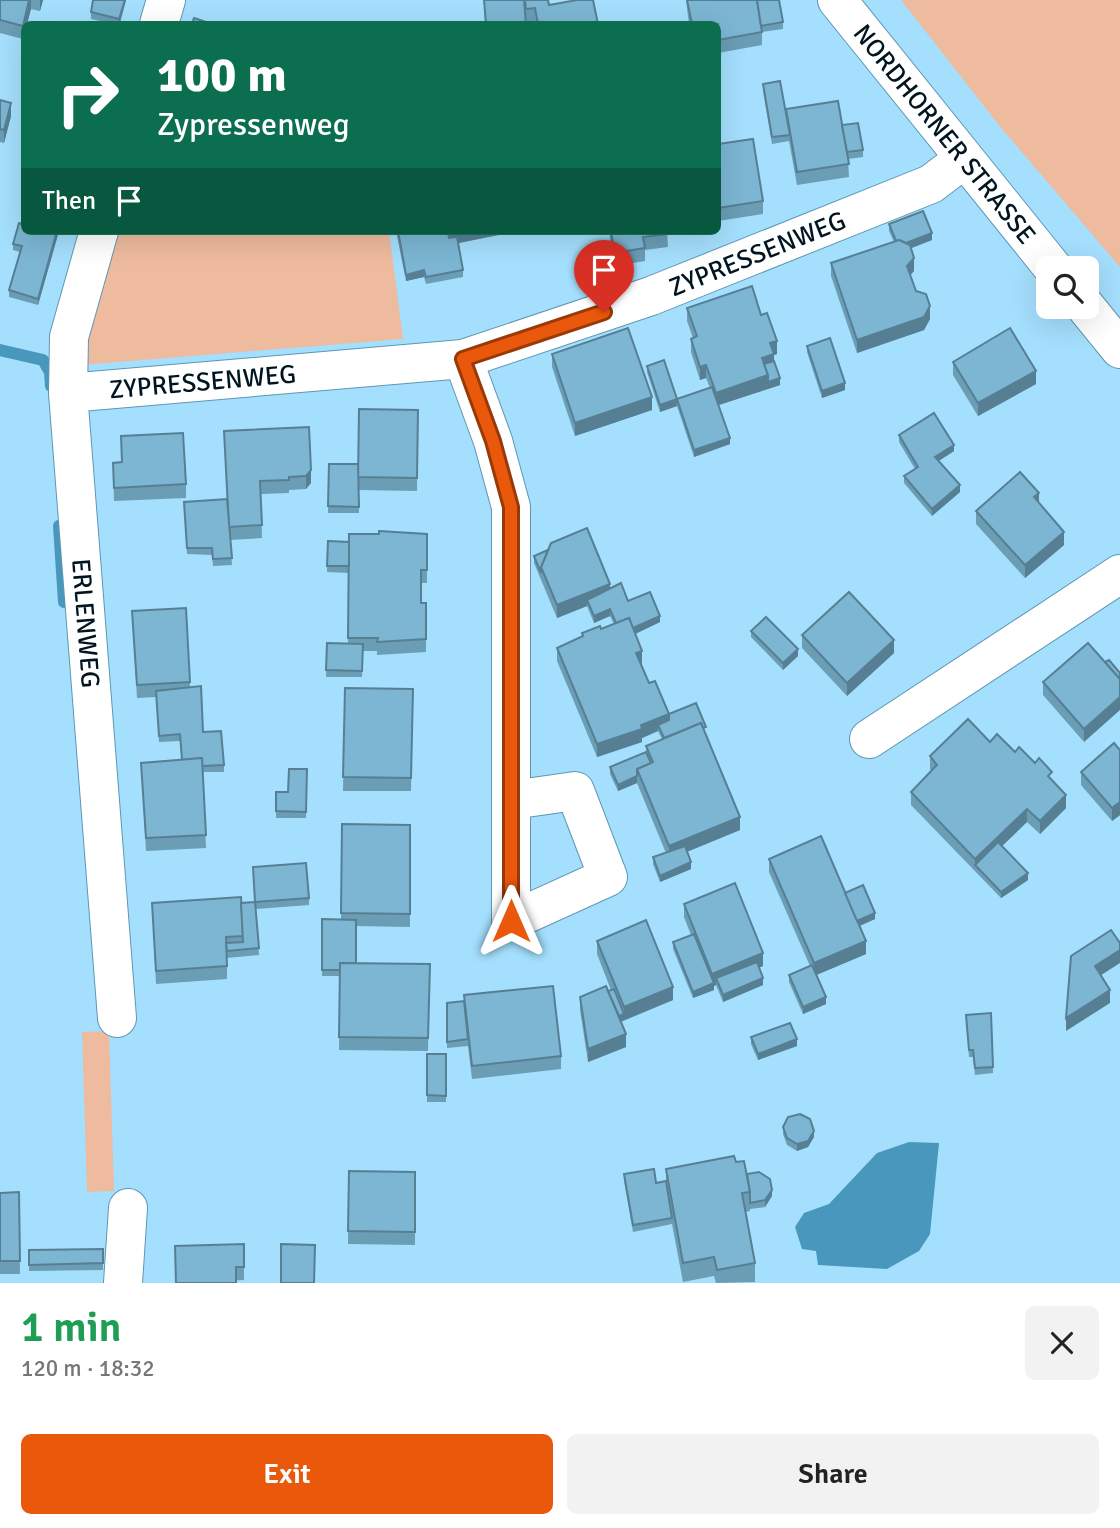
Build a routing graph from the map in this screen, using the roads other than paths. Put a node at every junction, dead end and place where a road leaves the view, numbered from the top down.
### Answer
1 (166, 0) edge
2 (837, 0) edge
3 (160, 21) edge
4 (964, 159) junction
5 (98, 235) edge
6 (1044, 256) edge
7 (1096, 319) edge
8 (1120, 349) edge
9 (463, 359) junction
10 (68, 393) junction
11 (1120, 574) edge
12 (869, 738) dead end
13 (512, 800) dead end
14 (117, 1018) dead end
15 (128, 1208) dead end
16 (123, 1283) edge

1 - 3 street
2 - 4 street, NORDHORNER STRASSE
4 - 6 street, NORDHORNER STRASSE
4 - 9 street, ZYPRESSENWEG
5 - 10 street, ERLENWEG
7 - 8 street
9 - 10 street, ZYPRESSENWEG
9 - 13 street
10 - 14 street, ERLENWEG
11 - 12 street
15 - 16 street

